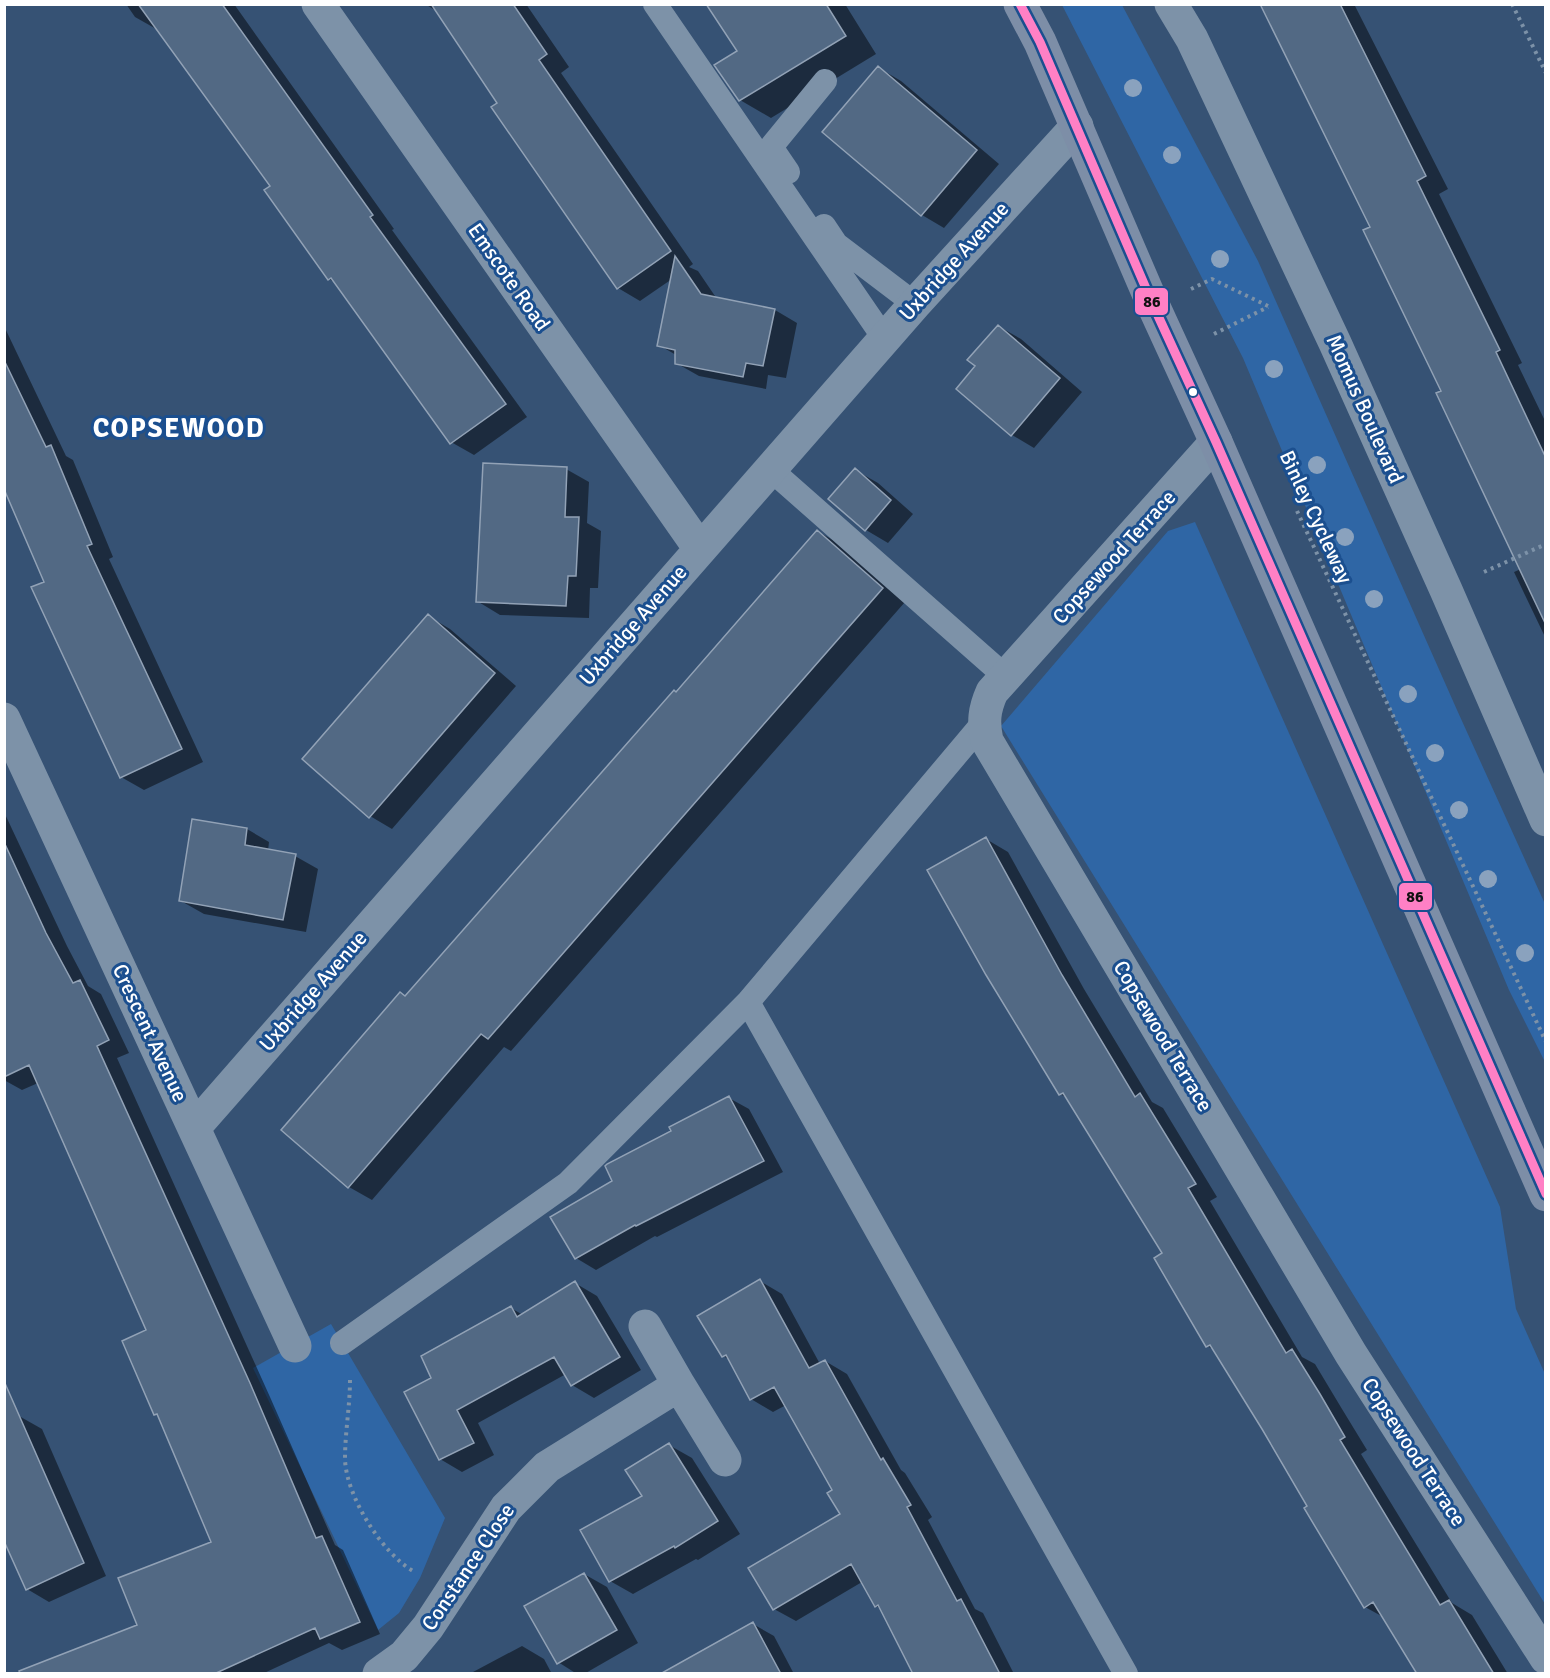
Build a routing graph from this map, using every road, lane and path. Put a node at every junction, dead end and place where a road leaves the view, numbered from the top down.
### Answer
1 (318, 4) edge
2 (655, 4) edge
3 (1020, 4) edge
4 (1171, 4) edge
5 (1512, 4) edge
6 (1545, 73) edge
7 (825, 81) dead end
8 (1077, 126) junction
9 (1188, 278) dead end
10 (1309, 287) junction
11 (1193, 289) junction
12 (1197, 298) dead end
13 (915, 304) junction
14 (1269, 307) junction
15 (1154, 308) junction
16 (1210, 325) dead end
17 (1214, 334) junction
18 (884, 338) junction
19 (1219, 345) dead end
20 (1216, 442) junction
21 (770, 469) junction
22 (1294, 506) dead end
23 (1545, 544) edge
24 (700, 549) junction
25 (1446, 590) junction
26 (1006, 677) junction
27 (4, 719) edge
28 (983, 723) junction
29 (1545, 820) edge
30 (748, 1002) junction
31 (1545, 1042) edge
32 (194, 1128) junction
33 (1545, 1196) edge
34 (645, 1326) dead end
35 (342, 1343) joint
36 (295, 1346) dead end
37 (679, 1385) junction
38 (725, 1460) dead end
39 (450, 1593) junction
40 (1545, 1658) edge
41 (379, 1674) edge
42 (1126, 1674) edge

1 - 24 street, Emscote Road
2 - 18 lane
3 - 8 main road
4 - 10 street, Momus Boulevard
5 - 6 path
7 - 13 lane
8 - 13 street, Uxbridge Avenue
8 - 15 main road
9 - 11 path
10 - 14 path
10 - 25 street, Momus Boulevard
11 - 12 path
11 - 14 path
11 - 15 path
13 - 18 street, Uxbridge Avenue
14 - 17 path
15 - 20 main road
16 - 17 path
17 - 19 path
18 - 21 street, Uxbridge Avenue
20 - 26 street, Copsewood Terrace
20 - 33 main road
21 - 24 street, Uxbridge Avenue
21 - 26 lane
22 - 31 path, Binley Cycleway
23 - 25 path
24 - 32 street, Uxbridge Avenue
25 - 29 street, Momus Boulevard
26 - 28 street, Copsewood Terrace
27 - 32 street, Crescent Avenue
28 - 30 lane
28 - 40 street, Copsewood Terrace
30 - 35 lane
30 - 42 lane
32 - 36 street, Crescent Avenue
34 - 37 street
35 - 39 path
37 - 38 street
37 - 39 street, Constance Close
39 - 41 street, Constance Close

